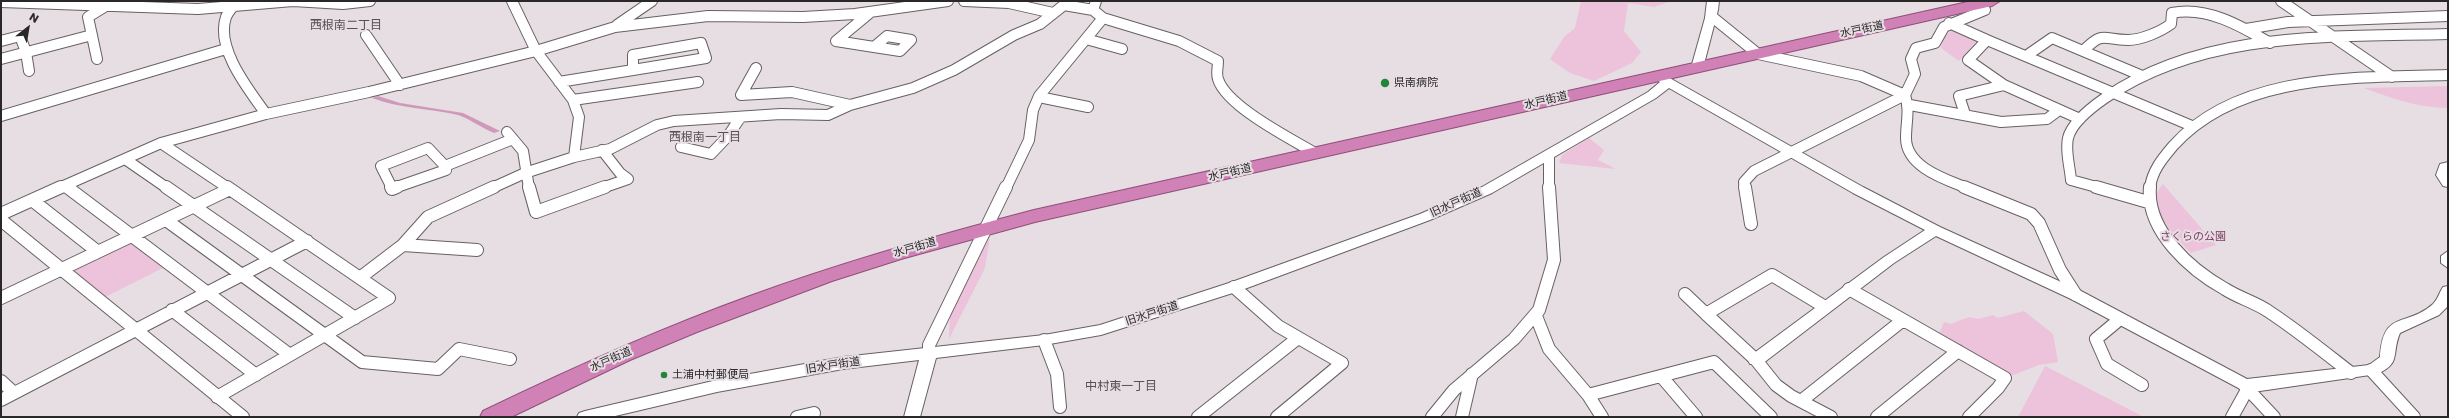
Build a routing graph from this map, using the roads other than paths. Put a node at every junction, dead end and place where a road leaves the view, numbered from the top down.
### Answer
1 (293, 1) edge
2 (370, 1) edge
3 (512, 1) edge
4 (652, 1) edge
5 (948, 1) edge
6 (964, 1) edge
7 (1096, 1) edge
8 (1713, 1) edge
9 (1992, 1) edge
10 (2281, 1) edge
11 (1, 2) edge
12 (1064, 3) edge
13 (235, 4) edge
14 (1976, 5) junction
15 (106, 6) junction
16 (1093, 10) junction
17 (872, 11) junction
18 (1053, 13) junction
19 (1711, 16) junction
20 (2448, 16) edge
21 (1103, 18) junction
22 (2312, 21) junction
23 (1949, 23) junction
24 (615, 27) junction
25 (2246, 29) junction
26 (2448, 34) edge
27 (92, 35) junction
28 (366, 35) dead end
29 (2337, 38) junction
30 (1086, 39) junction
31 (1987, 40) junction
32 (1, 41) edge
33 (2270, 43) junction
34 (874, 47) dead end
35 (226, 49) junction
36 (1122, 49) dead end
37 (536, 51) junction
38 (1700, 51) junction
39 (26, 52) junction
40 (2083, 52) junction
41 (1758, 54) junction
42 (2026, 56) junction
43 (1, 59) edge
44 (97, 59) dead end
45 (1729, 61) junction
46 (756, 68) dead end
47 (1697, 68) junction
48 (633, 70) junction
49 (29, 71) dead end
50 (2140, 75) junction
51 (2448, 75) edge
52 (2392, 77) junction
53 (1664, 79) junction
54 (559, 82) junction
55 (698, 82) dead end
56 (400, 85) junction
57 (2004, 85) junction
58 (2111, 92) junction
59 (1905, 95) junction
60 (1039, 97) junction
61 (573, 100) junction
62 (850, 105) junction
63 (1910, 106) junction
64 (1088, 107) dead end
65 (2059, 110) junction
66 (266, 114) junction
67 (1965, 114) junction
68 (1, 116) edge
69 (740, 118) junction
70 (2080, 119) junction
71 (2192, 126) junction
72 (161, 143) junction
73 (681, 147) dead end
74 (602, 150) junction
75 (1315, 153) junction
76 (1791, 154) junction
77 (1549, 155) junction
78 (574, 157) junction
79 (125, 159) junction
80 (445, 166) junction
81 (2448, 166) edge
82 (525, 174) junction
83 (2448, 183) edge
84 (65, 186) junction
85 (230, 189) junction
86 (32, 200) junction
87 (2148, 202) junction
88 (194, 206) junction
89 (1, 214) edge
90 (1, 220) edge
91 (166, 220) junction
92 (1751, 224) dead end
93 (987, 228) junction
94 (1935, 230) junction
95 (131, 236) junction
96 (307, 241) junction
97 (402, 245) junction
98 (477, 250) dead end
99 (98, 252) junction
100 (2448, 256) edge
101 (271, 260) junction
102 (2448, 263) edge
103 (62, 270) junction
104 (241, 275) junction
105 (361, 277) junction
106 (1234, 287) junction
107 (1849, 289) junction
108 (2448, 291) edge
109 (207, 292) junction
110 (1685, 294) dead end
111 (2076, 295) junction
112 (1, 298) edge
113 (1825, 307) junction
114 (172, 310) junction
115 (1706, 314) junction
116 (1536, 316) junction
117 (355, 318) junction
118 (2120, 319) junction
119 (1903, 320) junction
120 (135, 330) junction
121 (324, 336) junction
122 (1298, 338) junction
123 (1044, 340) junction
124 (1958, 351) junction
125 (929, 353) junction
126 (290, 355) junction
127 (510, 359) dead end
128 (1756, 360) junction
129 (2371, 370) junction
130 (2351, 373) junction
131 (1472, 374) junction
132 (256, 375) junction
133 (1661, 376) junction
134 (1, 382) edge
135 (2142, 385) dead end
136 (2245, 387) junction
137 (14, 393) junction
138 (1588, 395) junction
139 (217, 397) junction
140 (1, 400) edge
141 (1801, 401) junction
142 (1060, 407) dead end
143 (592, 416) edge
144 (1693, 416) edge
145 (242, 417) edge
146 (491, 417) edge
147 (797, 417) edge
148 (813, 417) edge
149 (912, 417) edge
150 (1198, 417) edge
151 (1277, 417) edge
152 (1432, 417) edge
153 (1462, 417) edge
154 (1602, 417) edge
155 (1771, 417) edge
156 (1831, 417) edge
157 (1878, 417) edge
158 (1969, 417) edge
159 (2232, 417) edge
160 (2274, 417) edge
161 (2414, 417) edge

1 - 2 street
1 - 13 street
3 - 37 street
4 - 24 street
5 - 17 street
6 - 18 street
7 - 16 street
8 - 19 street
9 - 14 highway, 水戸街道
10 - 22 street
11 - 15 street
12 - 16 street
12 - 18 street
13 - 15 street
13 - 35 street
14 - 23 street
14 - 41 highway, 水戸街道
15 - 27 street
16 - 21 street
17 - 24 street
17 - 34 street
18 - 62 street
19 - 38 street
19 - 41 street
20 - 22 street
21 - 30 street
21 - 75 street
22 - 25 street
22 - 29 street
23 - 31 street
23 - 59 street
24 - 37 street
25 - 33 street
25 - 40 street
26 - 29 street
27 - 39 street
27 - 44 street
28 - 56 street
29 - 33 street
29 - 52 street
30 - 36 street
30 - 60 street
31 - 42 street
31 - 57 street
32 - 39 street
33 - 50 street
35 - 66 street
35 - 68 street
37 - 54 street
37 - 56 street
38 - 45 highway
38 - 47 street
39 - 43 street
39 - 49 street
40 - 42 street
40 - 50 street
41 - 45 highway, 水戸街道
41 - 59 street
42 - 58 street
45 - 47 highway, 水戸街道
46 - 62 street
47 - 53 highway, 水戸街道
48 - 48 street
48 - 54 street
50 - 58 street
51 - 52 street
52 - 71 street
53 - 75 highway, 水戸街道
53 - 76 street
53 - 77 street, 旧水戸街道
54 - 61 street
55 - 61 street
56 - 66 street
57 - 65 street
57 - 67 street
58 - 70 street
58 - 71 street
59 - 63 street
59 - 76 street
60 - 64 street
60 - 93 street
61 - 78 street
62 - 69 street
63 - 67 street
63 - 111 street
65 - 67 street
65 - 70 street
66 - 72 street
69 - 73 street
69 - 74 street
70 - 87 street
71 - 87 street
72 - 79 street
72 - 85 street
74 - 78 street
74 - 82 street
75 - 93 highway, 水戸街道
76 - 92 street
76 - 94 street
77 - 106 street, 旧水戸街道
77 - 116 street
78 - 82 street
79 - 84 street
79 - 88 street
80 - 80 street
80 - 82 street
81 - 83 street
82 - 97 street
84 - 86 street
84 - 95 street
85 - 88 street
85 - 96 street
86 - 89 street
86 - 99 street
87 - 130 street
88 - 91 street
88 - 101 street
90 - 103 street
91 - 95 street
91 - 104 street
93 - 125 street
93 - 146 highway, 水戸街道
94 - 107 street
94 - 111 street
95 - 99 street
95 - 109 street
96 - 101 street
96 - 105 street
97 - 98 street
97 - 105 street
99 - 103 street
100 - 102 street
101 - 104 street
101 - 117 street
103 - 112 street
103 - 120 street
104 - 109 street
104 - 121 street
105 - 117 street
106 - 122 street
106 - 123 street, 旧水戸街道
107 - 113 street
107 - 119 street
108 - 129 street
109 - 114 street
109 - 126 street
110 - 115 street
111 - 118 street
113 - 115 street
113 - 128 street
114 - 120 street
114 - 132 street
115 - 128 street
116 - 131 street
116 - 138 street
117 - 121 street
118 - 135 street
118 - 136 street
119 - 124 street
119 - 141 street
120 - 137 street
120 - 139 street
121 - 126 street
121 - 127 street
122 - 150 street
122 - 151 street
123 - 125 street, 旧水戸街道
123 - 142 street
124 - 157 street
124 - 158 street
125 - 143 street, 旧水戸街道
125 - 149 street
126 - 132 street
128 - 141 street
129 - 130 street
129 - 161 street
130 - 136 street
131 - 152 street
131 - 153 street
132 - 139 street
133 - 138 street
133 - 144 street
133 - 155 street
134 - 137 street
136 - 159 street
136 - 160 street
137 - 140 street
138 - 154 street
139 - 145 street
141 - 156 street
147 - 148 street

